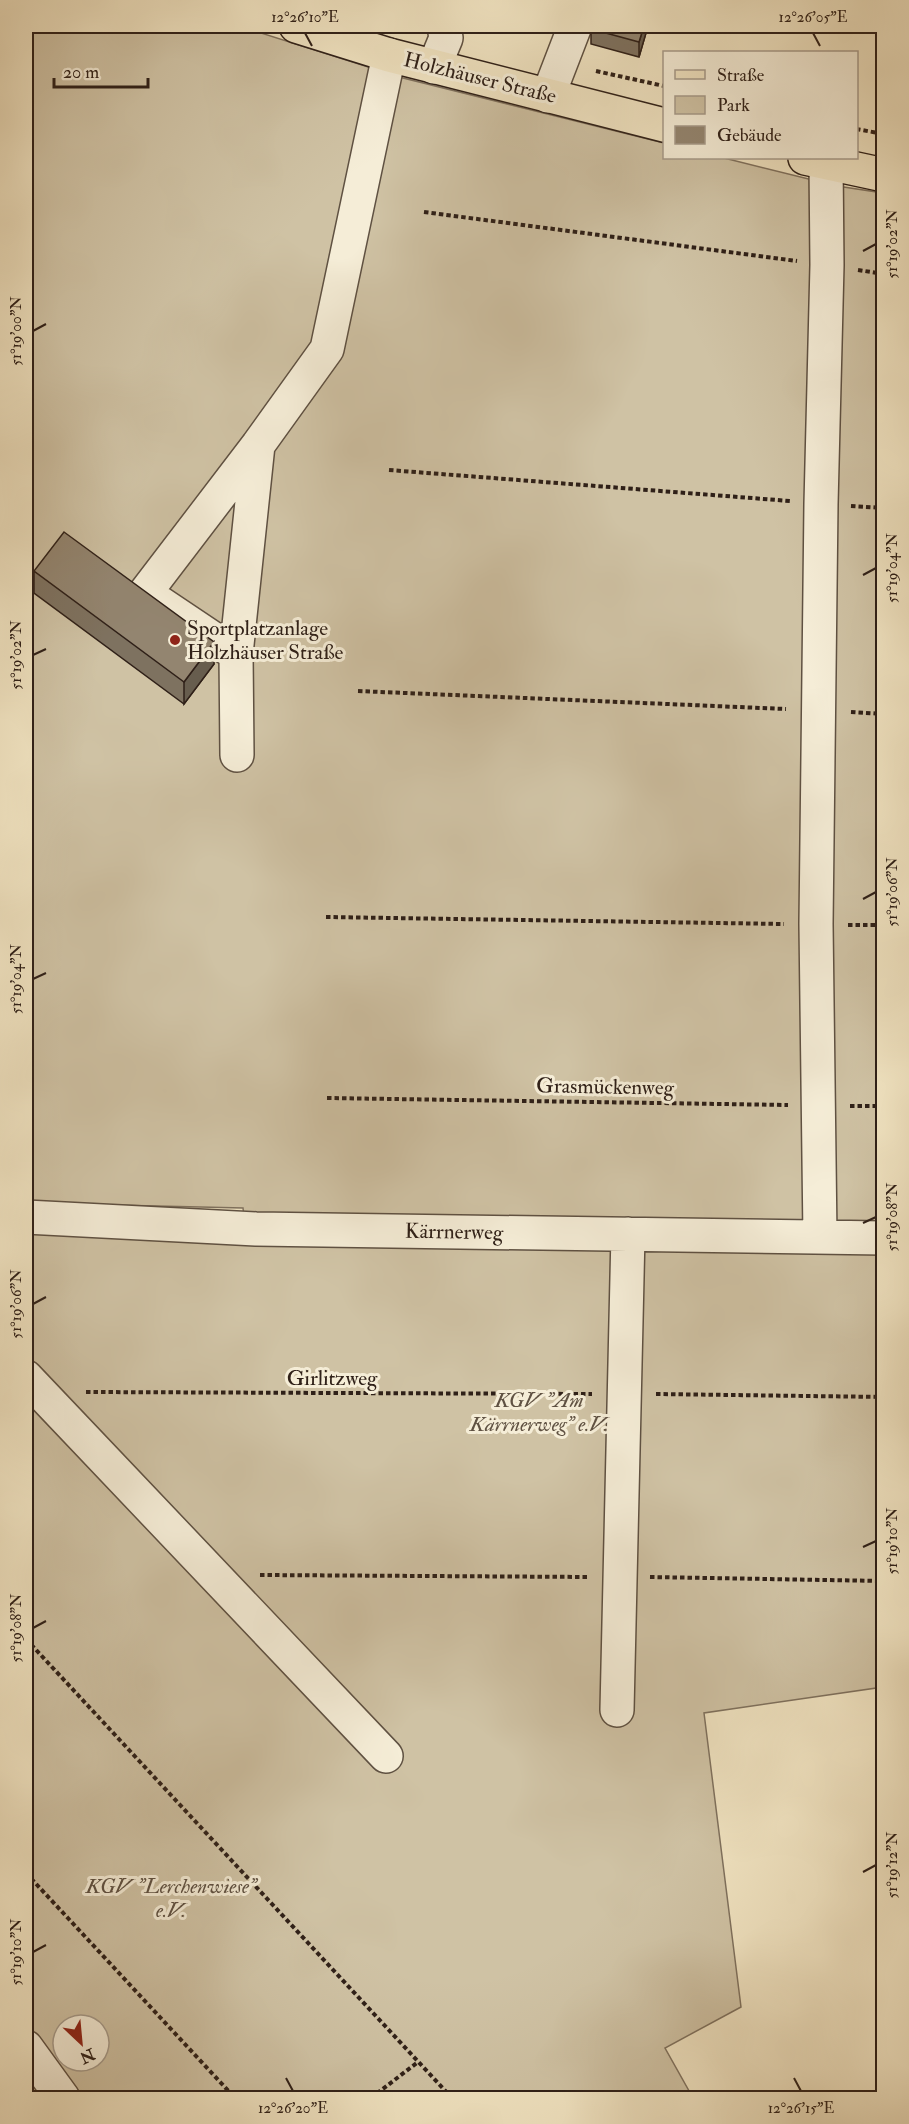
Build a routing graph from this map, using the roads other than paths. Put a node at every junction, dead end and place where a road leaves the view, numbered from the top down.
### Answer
1 (296, 26) edge
2 (444, 26) edge
3 (575, 26) edge
4 (389, 55) junction
5 (434, 67) junction
6 (548, 96) junction
7 (663, 125) edge
8 (816, 160) edge
9 (884, 175) edge
10 (258, 445) junction
11 (236, 654) junction
12 (237, 755) dead end
13 (26, 1217) edge
14 (628, 1234) junction
15 (820, 1237) junction
16 (884, 1238) edge
17 (33, 1384) edge
18 (617, 1710) dead end
19 (386, 1756) dead end
20 (26, 2047) edge
21 (63, 2098) edge

1 - 4 main road, Holzhäuser Straße
2 - 5 street
3 - 6 street
4 - 5 main road, Holzhäuser Straße
4 - 10 street
5 - 6 main road, Holzhäuser Straße
6 - 7 main road, Holzhäuser Straße
8 - 9 main road
8 - 15 street
10 - 11 street
10 - 11 street
11 - 12 street
13 - 14 street, Kärrnerweg
14 - 15 street, Kärrnerweg
14 - 18 street
15 - 16 street, Kärrnerweg
17 - 19 street
20 - 21 street

